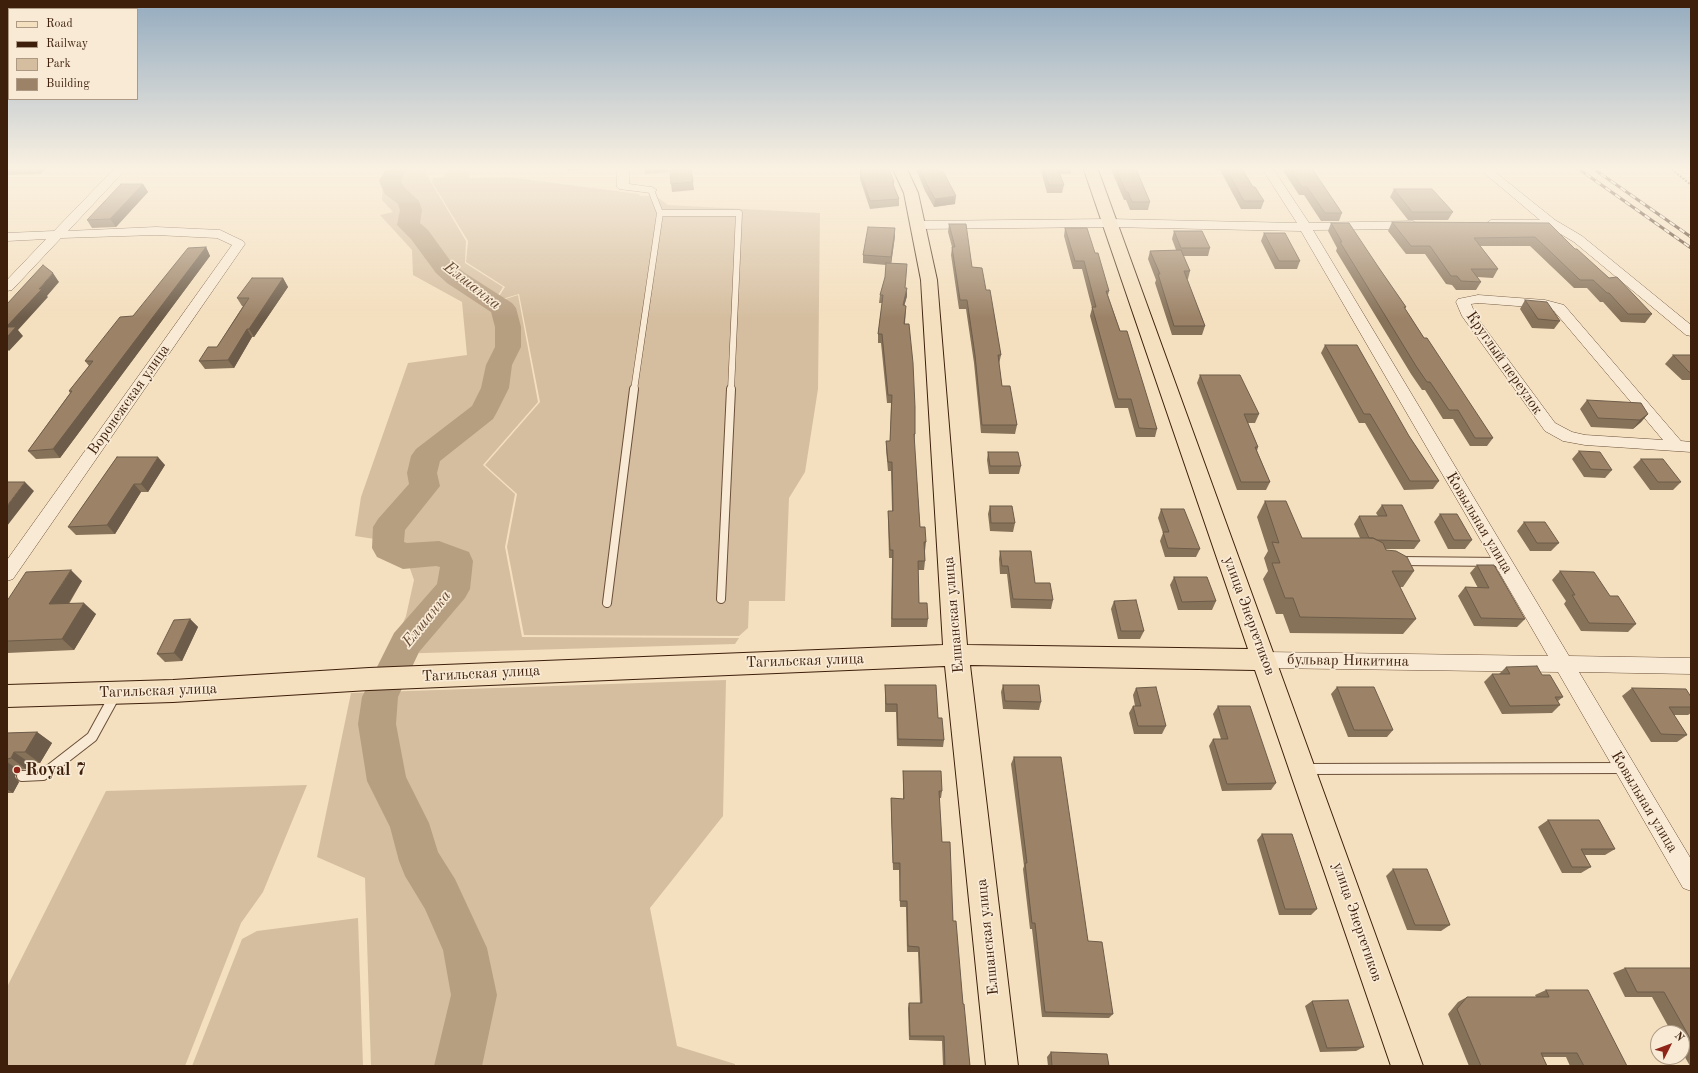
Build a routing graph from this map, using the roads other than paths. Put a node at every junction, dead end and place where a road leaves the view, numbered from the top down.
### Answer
1 (74, 217) edge
2 (659, 217) edge
3 (739, 217) edge
4 (917, 217) edge
5 (1107, 217) edge
6 (1299, 217) edge
7 (1545, 217) edge
8 (1551, 222) junction
9 (1109, 223) junction
10 (1479, 224) edge
11 (919, 225) junction
12 (1424, 225) edge
13 (1305, 227) junction
14 (57, 235) junction
15 (7, 237) edge
16 (7, 287) edge
17 (1691, 332) edge
18 (1684, 447) edge
19 (1393, 561) edge
20 (1502, 562) junction
21 (7, 574) edge
22 (721, 599) dead end
23 (607, 603) dead end
24 (956, 654) junction
25 (1265, 660) junction
26 (1562, 663) junction
27 (1691, 666) edge
28 (116, 693) junction
29 (7, 696) edge
30 (1624, 768) junction
31 (1303, 769) junction
32 (22, 776) dead end
33 (1691, 880) edge
34 (1002, 1066) edge
35 (1408, 1066) edge

1 - 14 street
2 - 23 lane
3 - 22 lane
4 - 11 main road, Елшанская улица
5 - 9 main road, улица Энергетиков
6 - 13 street, Ковыльная улица
7 - 8 street
8 - 10 street
8 - 17 street
9 - 11 street
9 - 13 street
9 - 25 main road, улица Энергетиков
11 - 24 main road, Елшанская улица
12 - 13 street
13 - 20 street, Ковыльная улица
14 - 15 street
14 - 16 street
14 - 21 street, Воронежская улица
18 - 18 street, Круглый переулок
19 - 20 lane
20 - 26 street, Ковыльная улица
24 - 25 main road, бульвар Никитина
24 - 28 main road, Тагильская улица
24 - 34 main road, Елшанская улица
25 - 26 street, бульвар Никитина
25 - 31 main road, улица Энергетиков
26 - 27 street, бульвар Никитина
26 - 30 street, Ковыльная улица
28 - 29 main road, Тагильская улица
28 - 32 lane
30 - 31 lane
30 - 33 street, Ковыльная улица
31 - 35 main road, улица Энергетиков

